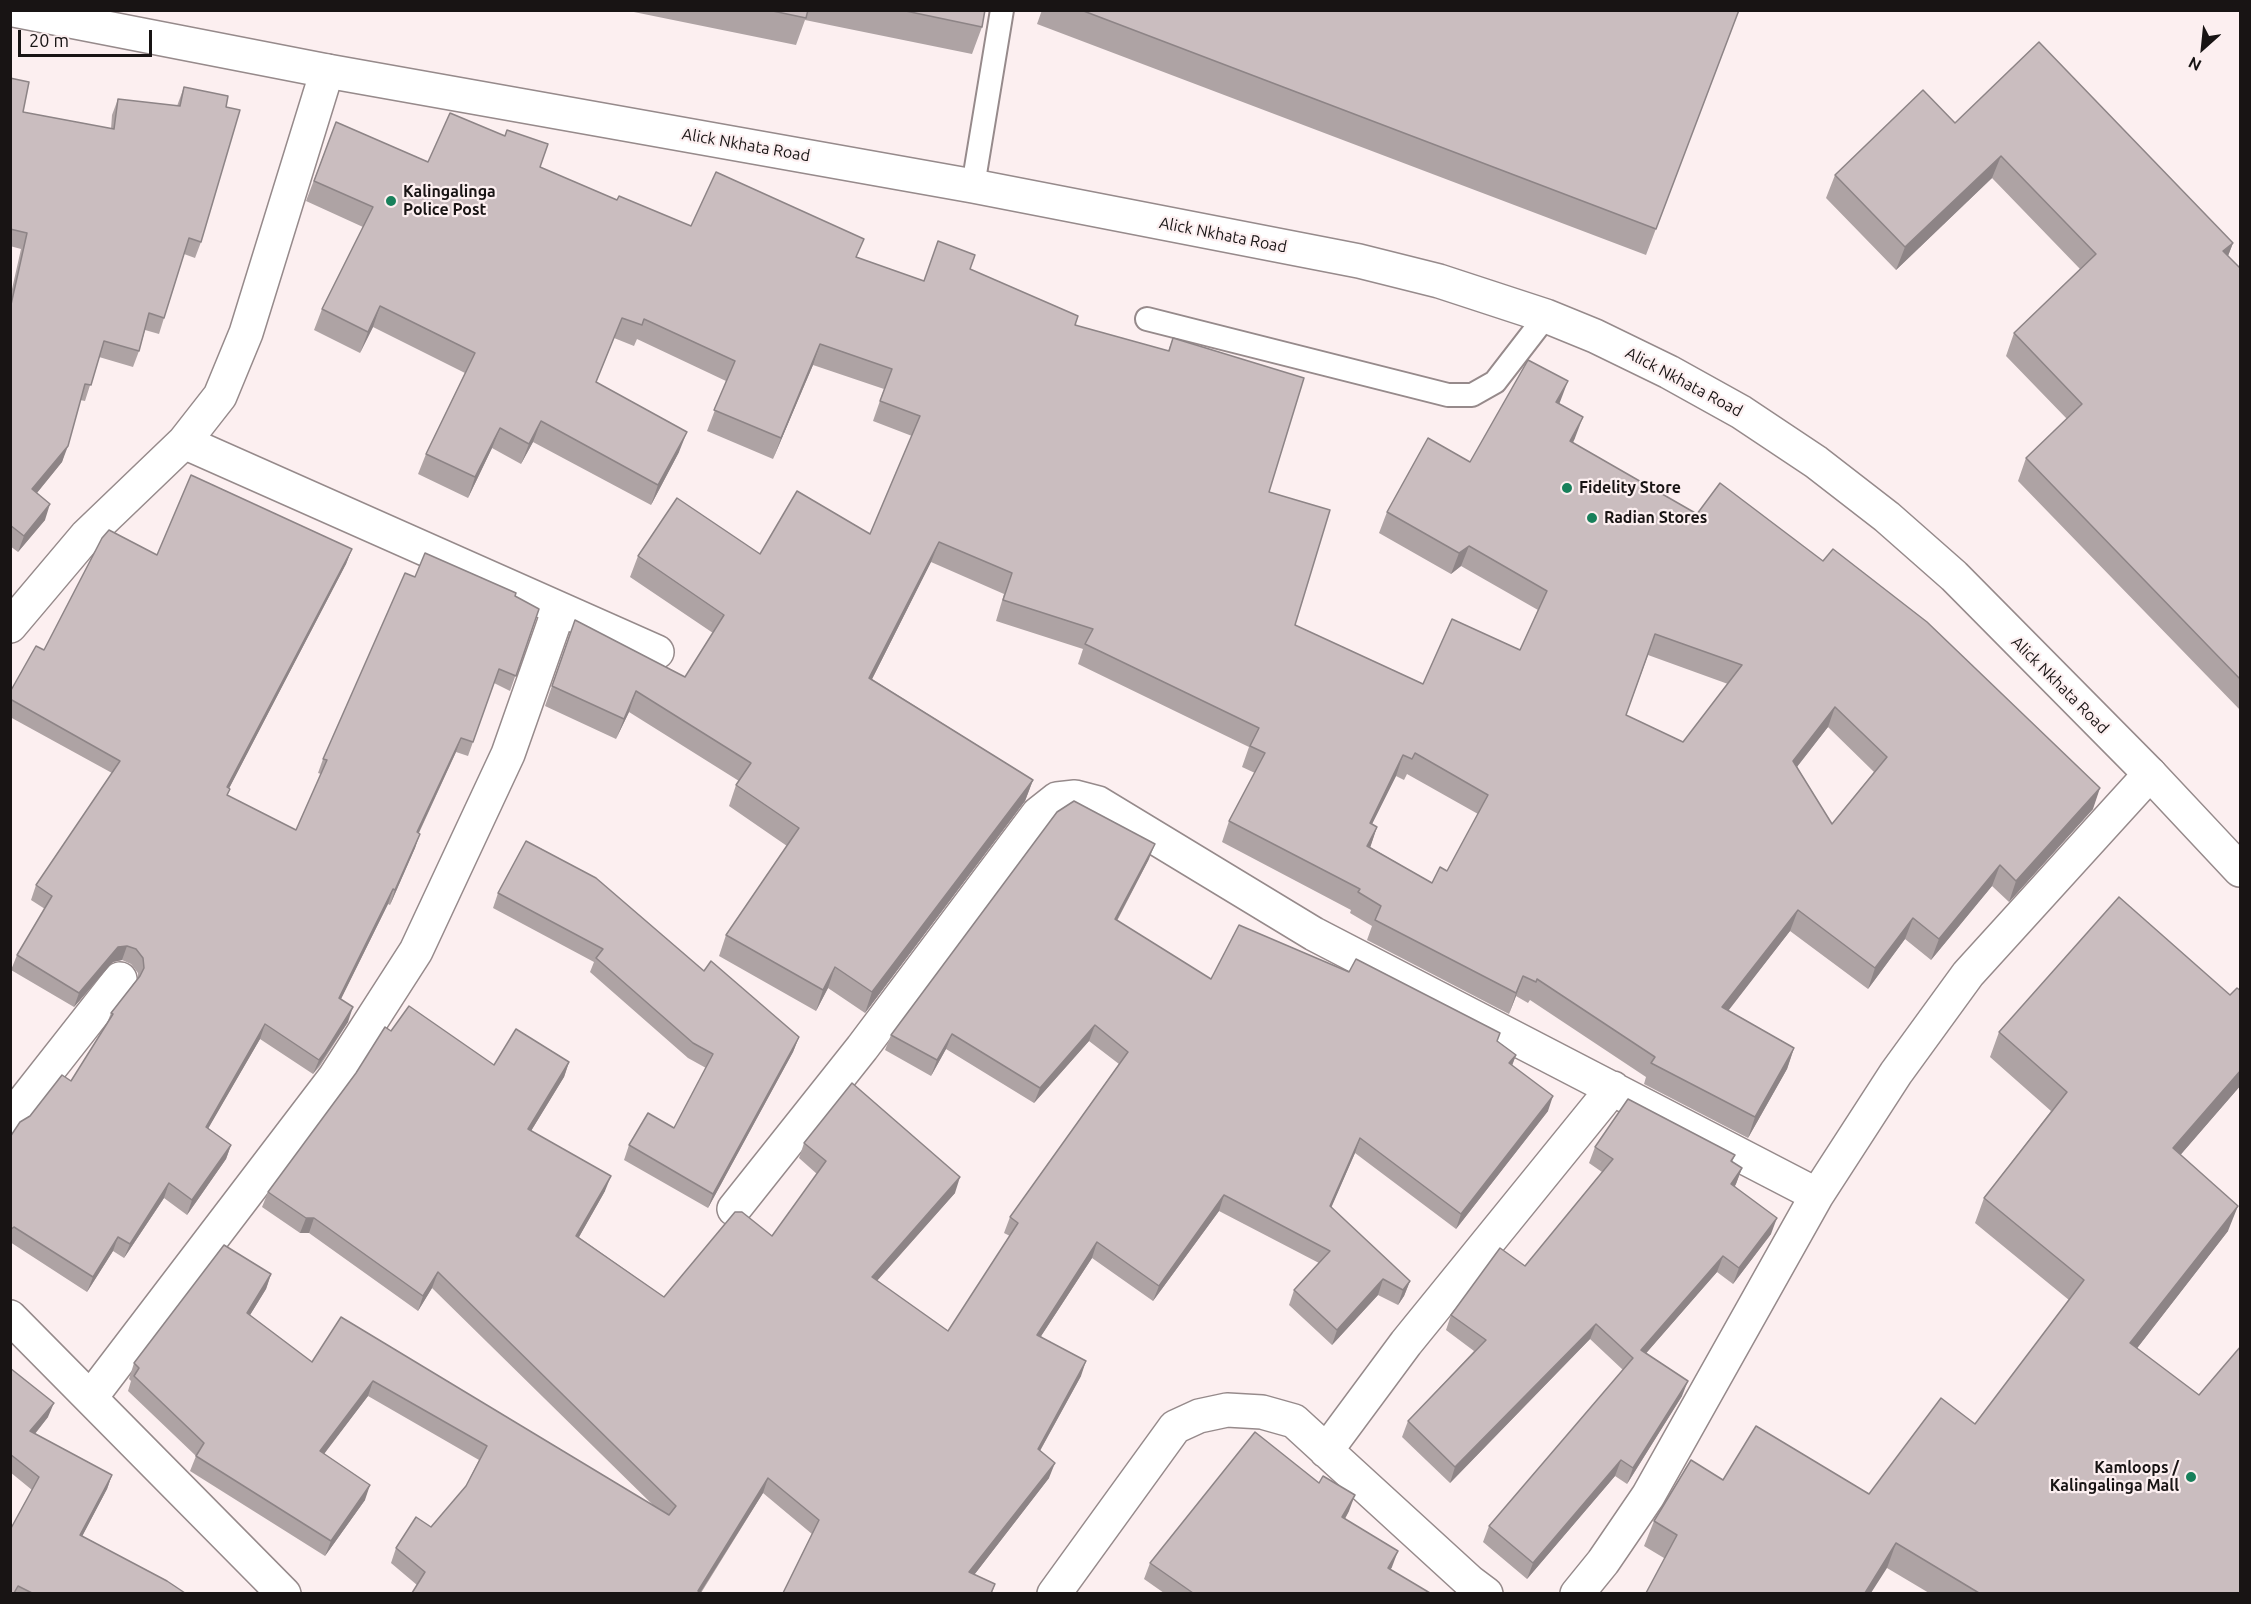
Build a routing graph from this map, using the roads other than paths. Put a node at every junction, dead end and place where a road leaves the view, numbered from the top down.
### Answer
1 (14, 10) edge
2 (1002, 10) edge
3 (327, 71) junction
4 (973, 186) junction
5 (1546, 316) junction
6 (1147, 319) dead end
7 (184, 442) junction
8 (559, 609) junction
9 (10, 626) edge
10 (657, 652) dead end
11 (2150, 774) junction
12 (2241, 870) edge
13 (120, 979) dead end
14 (1613, 1088) junction
15 (10, 1119) edge
16 (1817, 1195) junction
17 (734, 1209) dead end
18 (10, 1317) edge
19 (91, 1398) junction
20 (1326, 1451) junction
21 (284, 1593) edge
22 (1054, 1593) edge
23 (1486, 1593) edge
24 (1577, 1593) edge

1 - 3 street, Alick Nkhata Road
2 - 4 lane
3 - 4 street, Alick Nkhata Road
3 - 7 street
4 - 5 street, Alick Nkhata Road
5 - 6 lane
5 - 11 street, Alick Nkhata Road
7 - 8 street
7 - 9 street
8 - 10 street
8 - 19 street
11 - 12 street, Alick Nkhata Road
11 - 16 street
13 - 15 street
14 - 16 street
14 - 17 street
14 - 20 street
16 - 24 street
18 - 19 street
19 - 21 street
20 - 22 street
20 - 23 street

